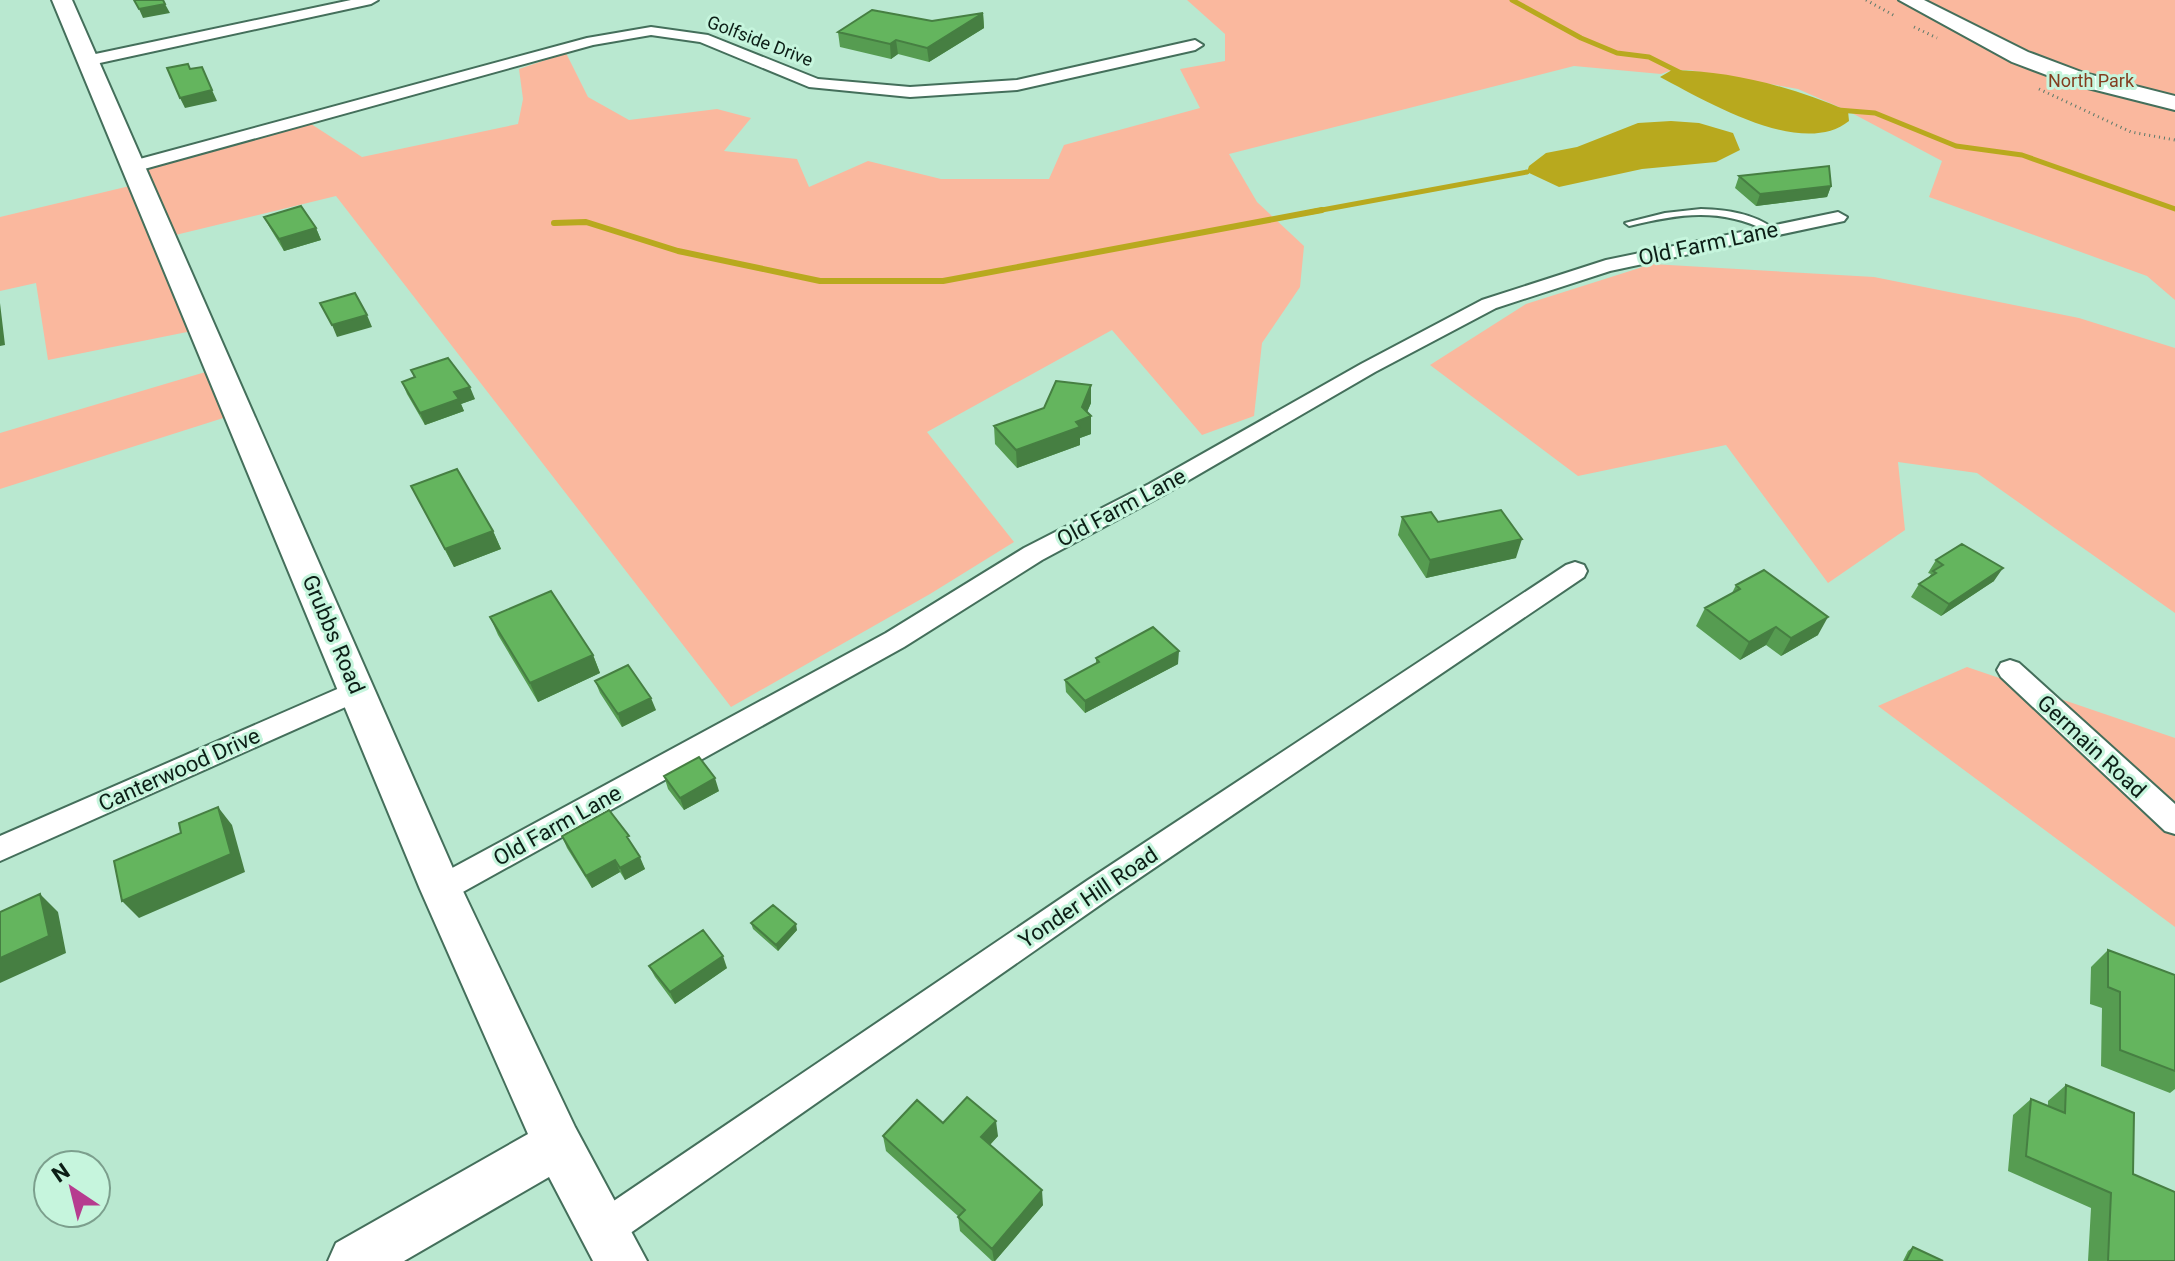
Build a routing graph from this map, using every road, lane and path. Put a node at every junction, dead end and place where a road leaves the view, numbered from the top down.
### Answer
1 (62, 0) edge
2 (371, 0) edge
3 (1909, 0) edge
4 (1195, 45) dead end
5 (86, 61) junction
6 (2175, 103) edge
7 (131, 167) junction
8 (1838, 217) dead end
9 (1629, 223) dead end
10 (1770, 229) junction
11 (1575, 571) dead end
12 (2010, 670) dead end
13 (358, 690) junction
14 (2175, 822) edge
15 (0, 849) edge
16 (441, 889) junction
17 (558, 1144) junction
18 (612, 1245) edge
19 (354, 1261) edge

1 - 5 street, Grubbs Road
2 - 5 street
3 - 6 street
4 - 7 street, Golfside Drive
5 - 7 street, Grubbs Road
7 - 13 street, Grubbs Road
8 - 10 street, Old Farm Lane
9 - 10 lane
10 - 16 street, Old Farm Lane
11 - 18 street, Yonder Hill Road
12 - 14 street, Germain Road
13 - 15 street, Canterwood Drive
13 - 16 street, Grubbs Road
16 - 17 street, Grubbs Road
17 - 18 street, Grubbs Road
17 - 19 street

